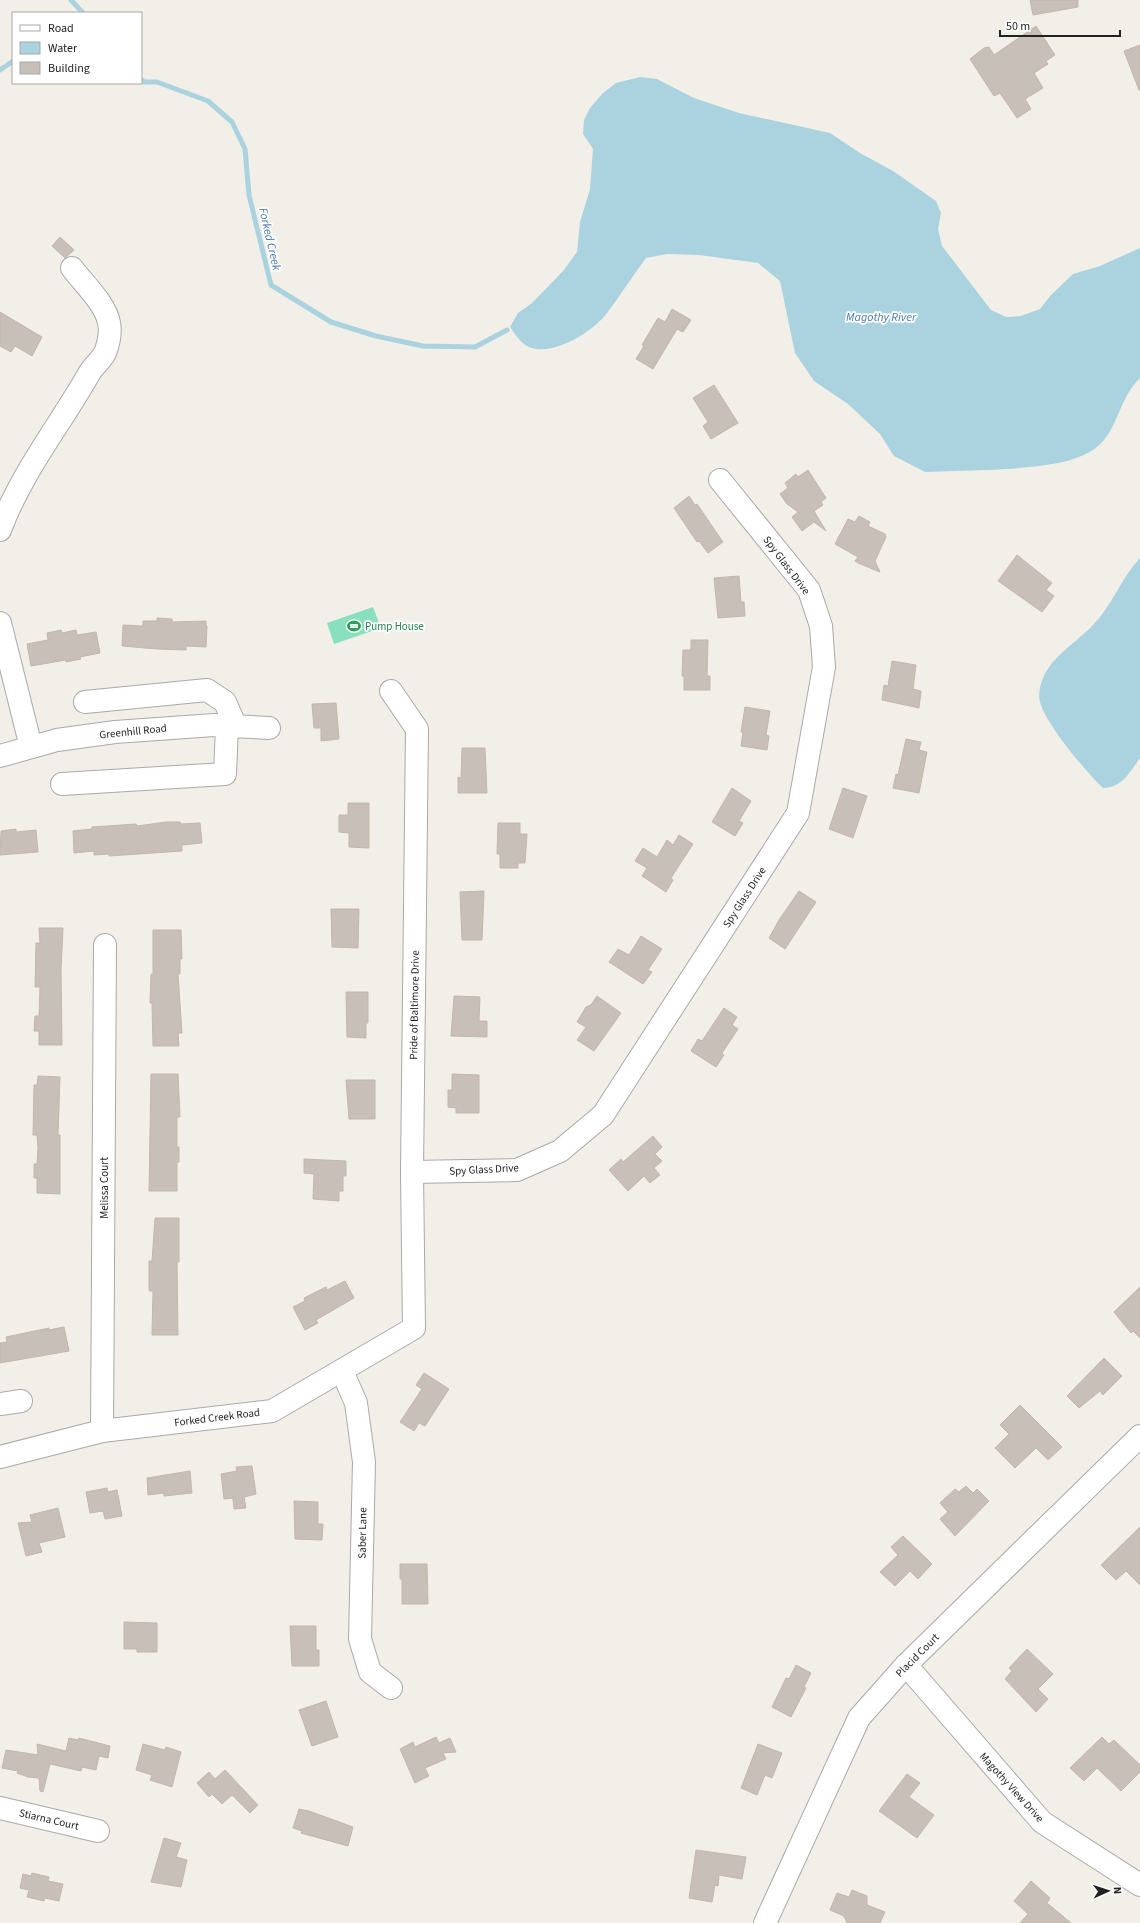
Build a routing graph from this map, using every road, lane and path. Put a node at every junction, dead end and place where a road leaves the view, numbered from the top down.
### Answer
1 (72, 268) dead end
2 (720, 480) dead end
3 (0, 530) edge
4 (0, 623) edge
5 (391, 691) dead end
6 (85, 702) dead end
7 (232, 726) junction
8 (269, 728) dead end
9 (31, 747) junction
10 (0, 756) edge
11 (62, 784) dead end
12 (105, 945) dead end
13 (412, 1172) junction
14 (414, 1328) joint
15 (342, 1371) junction
16 (102, 1431) junction
17 (1140, 1436) edge
18 (0, 1457) edge
19 (906, 1665) junction
20 (390, 1688) dead end
21 (0, 1808) edge
22 (98, 1830) dead end
23 (1140, 1885) edge
24 (765, 1923) edge

1 - 3 street
2 - 13 street, Spy Glass Drive
4 - 9 street
5 - 13 street, Pride of Baltimore Drive
6 - 7 street
7 - 8 street, Greenhill Road
7 - 9 street, Greenhill Road
7 - 11 street
9 - 10 street, Greenhill Road
12 - 16 street, Melissa Court
13 - 14 street, Pride of Baltimore Drive
14 - 15 street, Forked Creek Road
15 - 16 street, Forked Creek Road
15 - 20 street, Saber Lane
16 - 18 street, Forked Creek Road
17 - 19 street, Placid Court
19 - 23 street, Magothy View Drive
19 - 24 street, Placid Court
21 - 22 street, Stiarna Court

